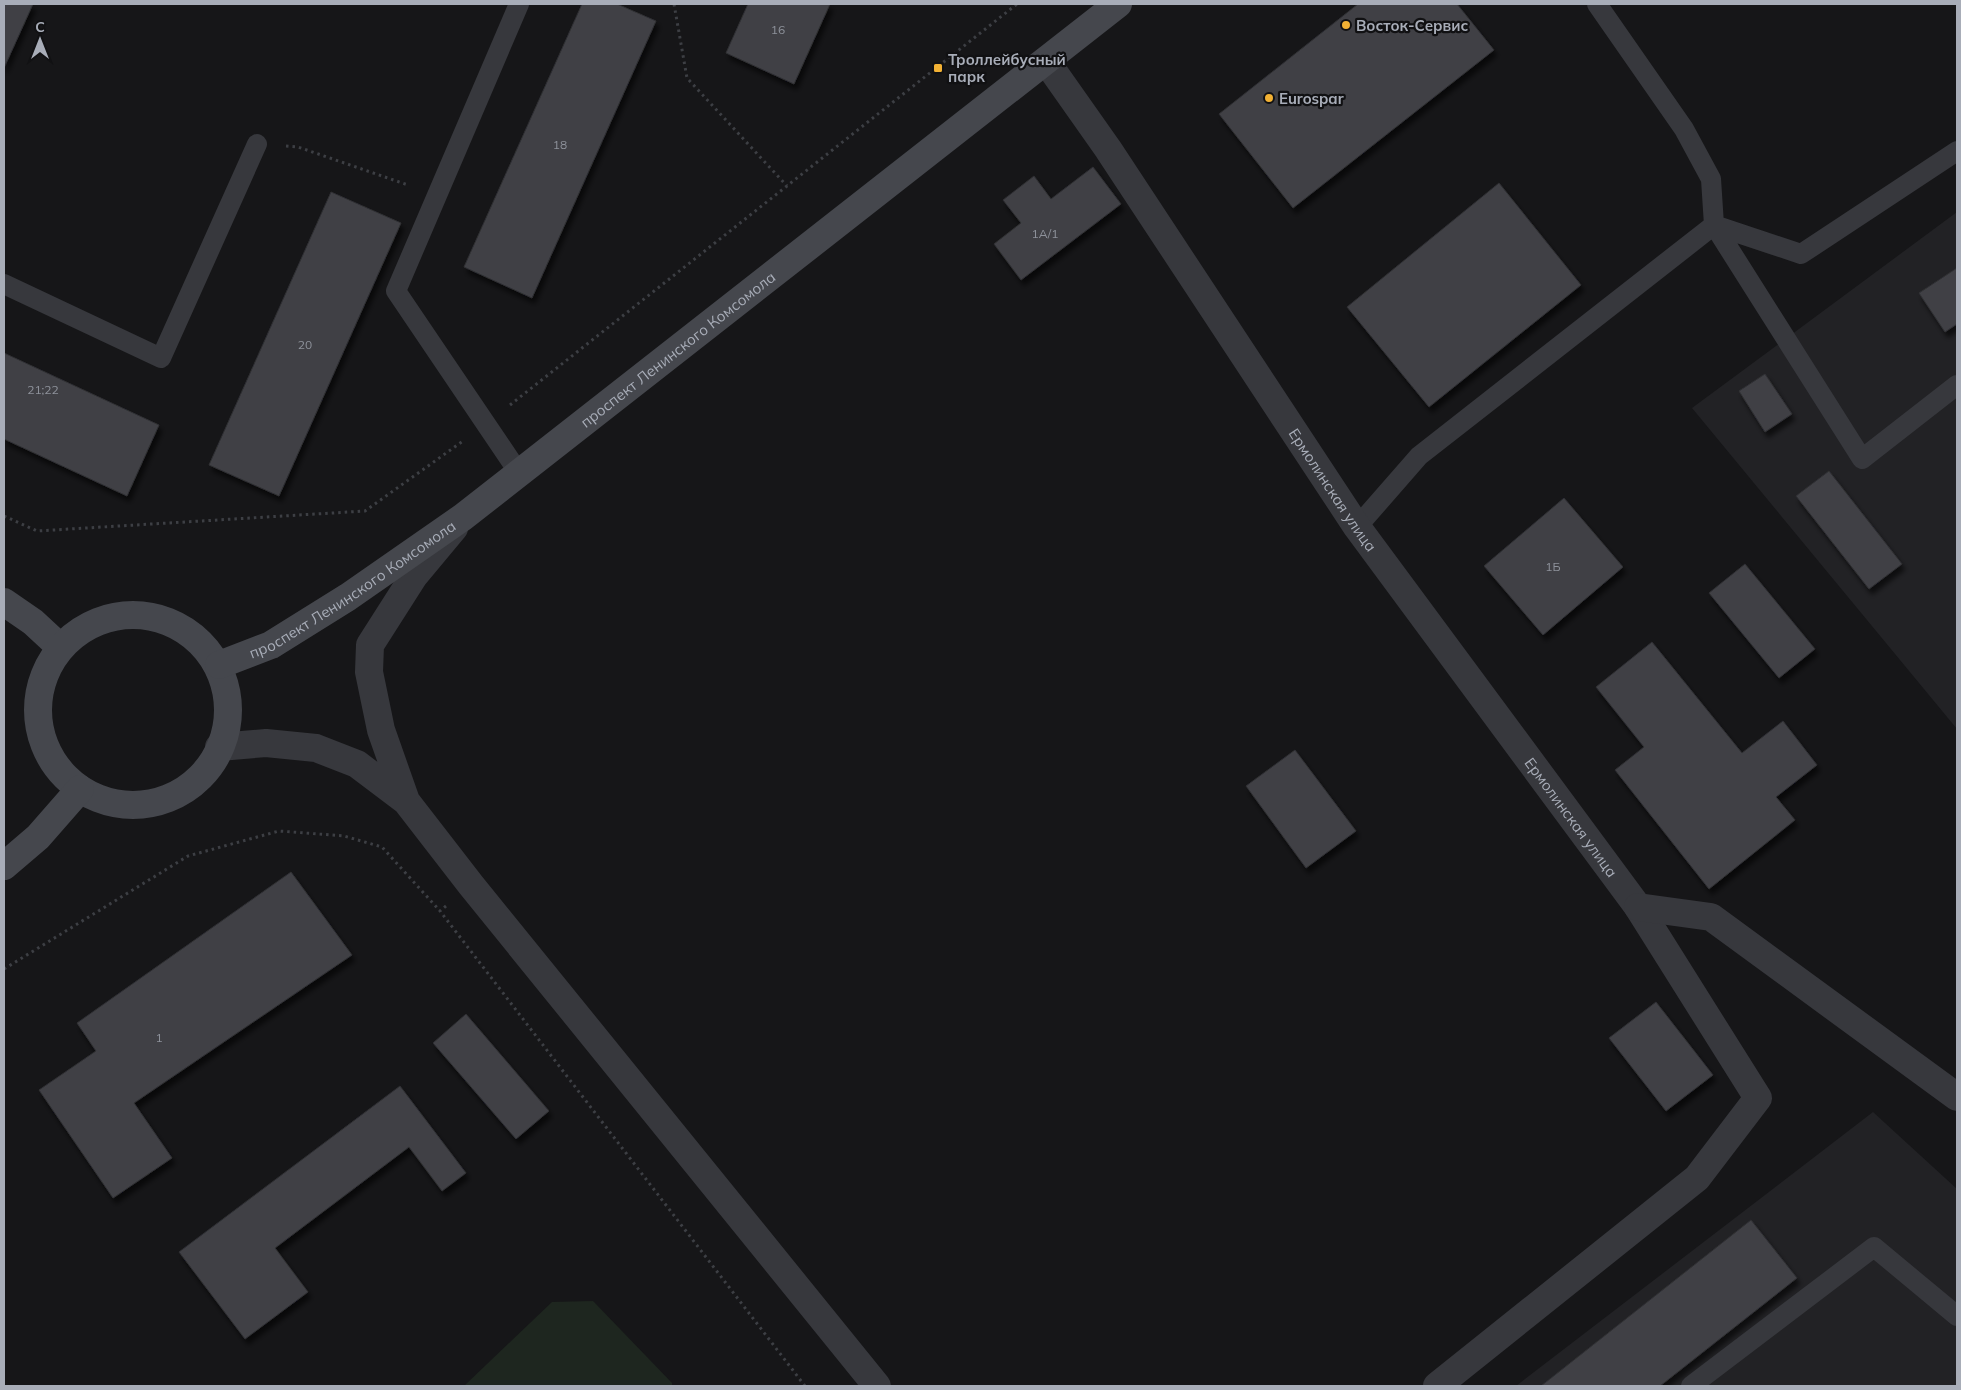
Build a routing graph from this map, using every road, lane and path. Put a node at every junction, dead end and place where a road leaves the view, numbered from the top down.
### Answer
1 (519, 4) edge
2 (674, 4) edge
3 (1017, 4) edge
4 (1118, 4) edge
5 (1597, 4) edge
6 (1046, 61) junction
7 (257, 144) joint
8 (1957, 151) edge
9 (787, 186) junction
10 (437, 195) junction
11 (1714, 226) junction
12 (4, 284) edge
13 (1957, 385) edge
14 (485, 425) junction
15 (519, 472) junction
16 (4, 516) edge
17 (463, 517) junction
18 (1357, 527) junction
19 (4, 602) edge
20 (60, 647) junction
21 (218, 666) junction
22 (219, 746) junction
23 (80, 789) junction
24 (406, 801) junction
25 (4, 866) edge
26 (471, 886) junction
27 (1638, 908) junction
28 (440, 911) junction
29 (4, 969) edge
30 (1957, 1097) edge
31 (1957, 1316) edge
32 (805, 1386) edge
33 (877, 1386) edge
34 (1438, 1386) edge
35 (1691, 1386) edge

1 - 10 lane
2 - 9 path
3 - 9 path
4 - 6 main road, проспект Ленинского Комсомола
5 - 11 lane
6 - 15 main road, проспект Ленинского Комсомола
6 - 18 street, Ермолинская улица
7 - 10 path
7 - 12 lane
8 - 11 lane
9 - 14 path
10 - 14 lane
11 - 13 lane
11 - 18 lane
14 - 15 lane
14 - 16 path
15 - 17 main road, проспект Ленинского Комсомола
17 - 21 main road, проспект Ленинского Комсомола
17 - 24 street
18 - 27 street, Ермолинская улица
19 - 20 main road
20 - 21 main road
20 - 23 main road
21 - 22 main road
22 - 23 main road
22 - 24 street
23 - 25 main road
24 - 26 street
26 - 28 path
26 - 33 street
27 - 30 street
27 - 34 street, Ермолинская улица
28 - 29 path
28 - 32 path
31 - 35 lane

